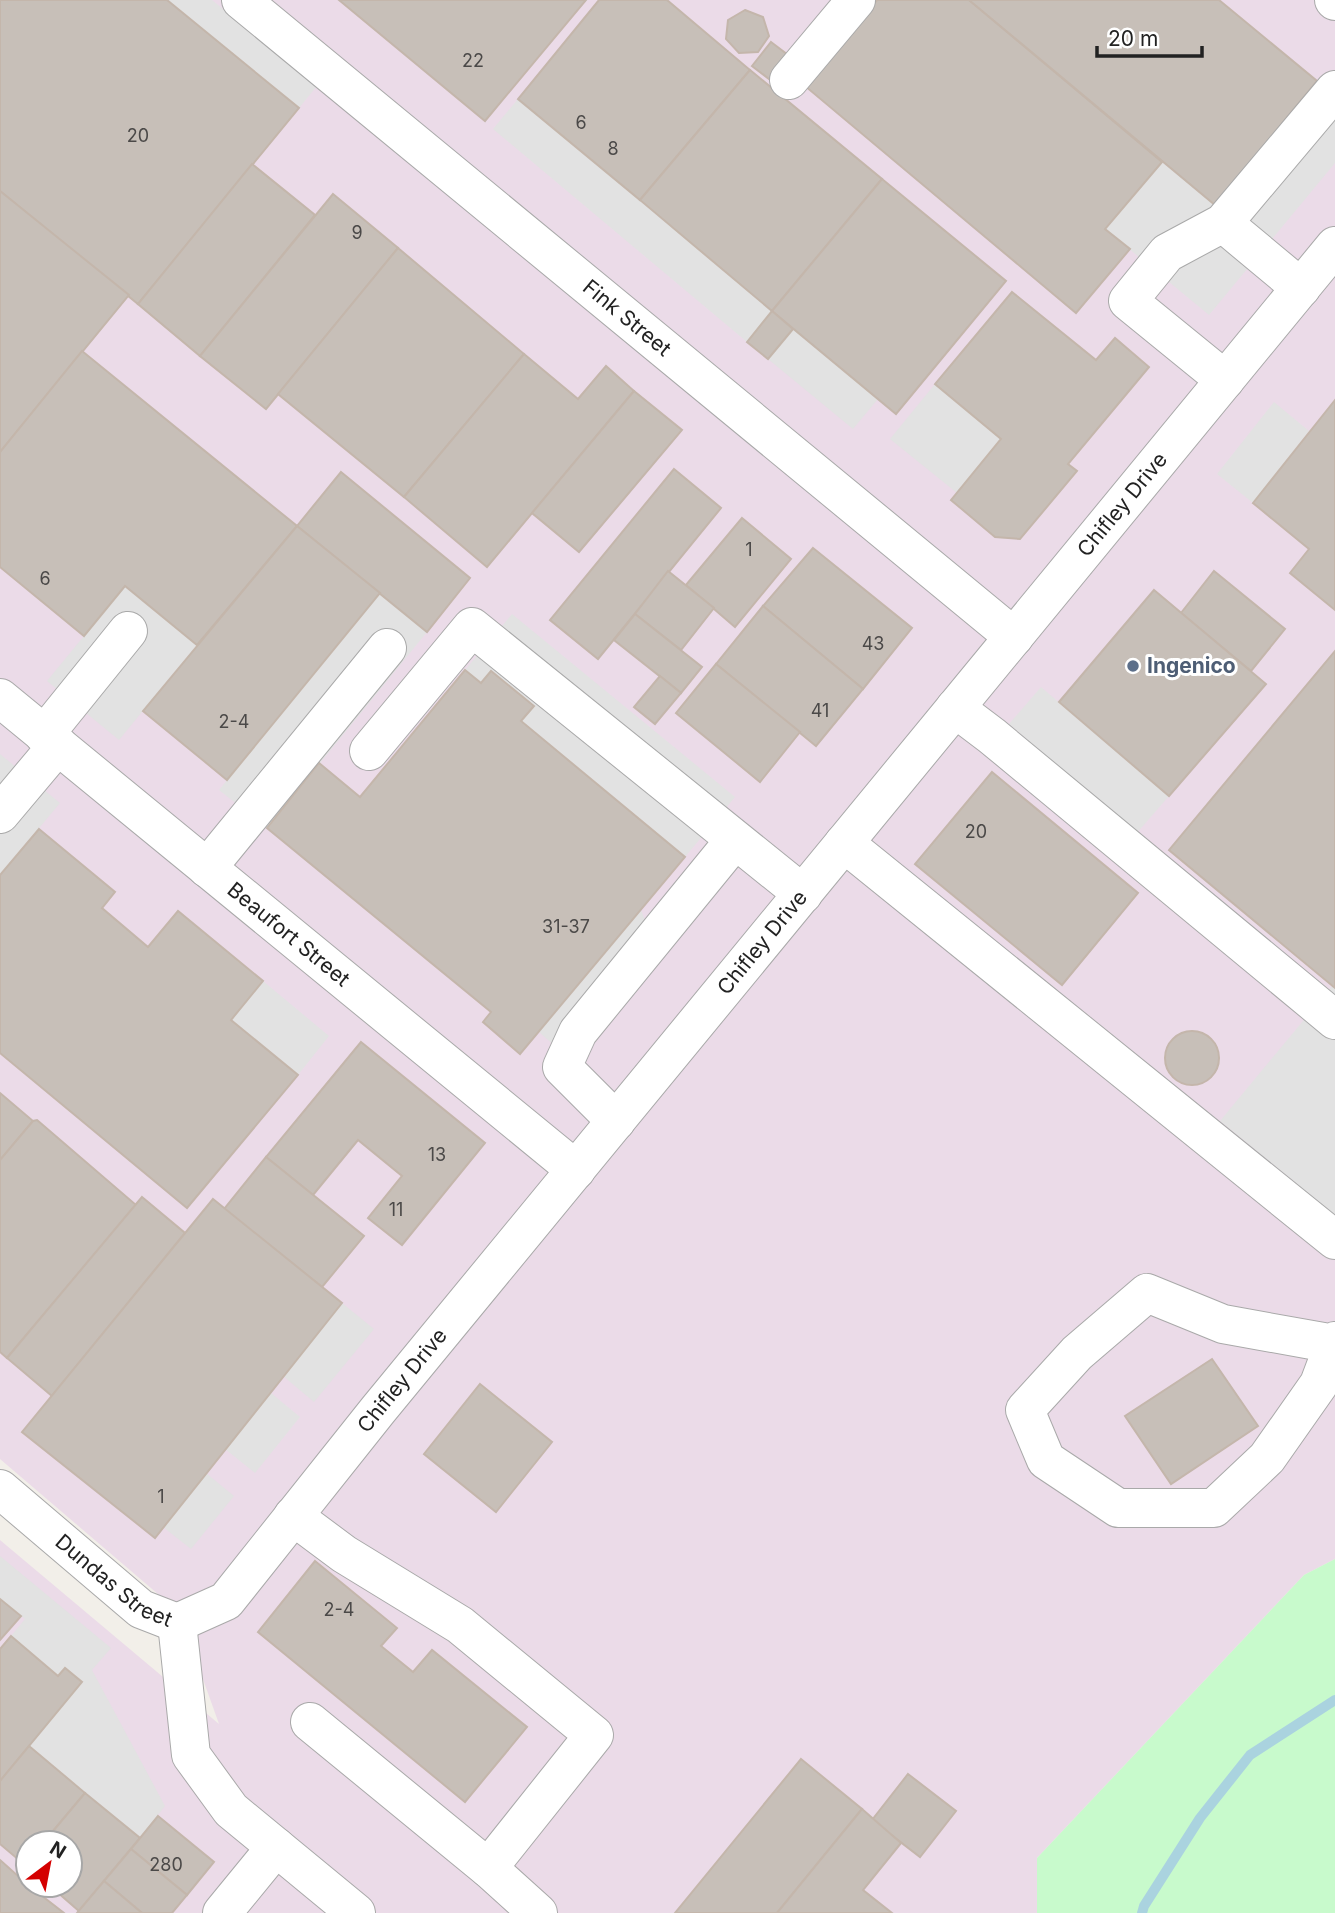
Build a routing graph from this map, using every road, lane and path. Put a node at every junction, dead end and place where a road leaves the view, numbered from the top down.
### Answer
1 (241, 0) edge
2 (856, 0) edge
3 (789, 80) dead end
4 (1335, 90) edge
5 (1223, 223) junction
6 (1335, 246) edge
7 (1301, 288) junction
8 (1225, 380) junction
9 (128, 631) dead end
10 (1014, 637) junction
11 (387, 648) dead end
12 (0, 698) edge
13 (955, 708) junction
14 (51, 740) junction
15 (369, 751) dead end
16 (0, 814) edge
17 (734, 841) junction
18 (844, 843) junction
19 (207, 868) junction
20 (803, 894) junction
21 (1335, 1020) edge
22 (616, 1121) junction
23 (576, 1170) junction
24 (1335, 1240) edge
25 (1335, 1342) edge
26 (0, 1489) edge
27 (293, 1516) junction
28 (177, 1623) junction
29 (310, 1722) dead end
30 (276, 1847) junction
31 (488, 1868) junction
32 (222, 1913) edge
33 (356, 1913) edge
34 (538, 1913) edge

1 - 10 street, Fink Street
2 - 3 street
4 - 5 street
5 - 7 street
5 - 8 street
6 - 7 street, Chifley Drive
7 - 8 street, Chifley Drive
8 - 10 street, Chifley Drive
9 - 14 street
10 - 13 street, Chifley Drive
11 - 19 street
12 - 14 street, Beaufort Street
13 - 18 street, Chifley Drive
13 - 21 street
14 - 16 street
14 - 19 street, Beaufort Street
15 - 17 street
17 - 20 street
17 - 22 street
18 - 20 street, Chifley Drive
18 - 24 street
19 - 23 street, Beaufort Street
20 - 22 street, Chifley Drive
22 - 23 street, Chifley Drive
23 - 27 street, Chifley Drive
25 - 25 street
26 - 28 street, Dundas Street
27 - 28 street, Chifley Drive
27 - 31 street
28 - 30 street, Dundas Street
29 - 31 street
30 - 32 street
30 - 33 street, Dundas Street
31 - 34 street

